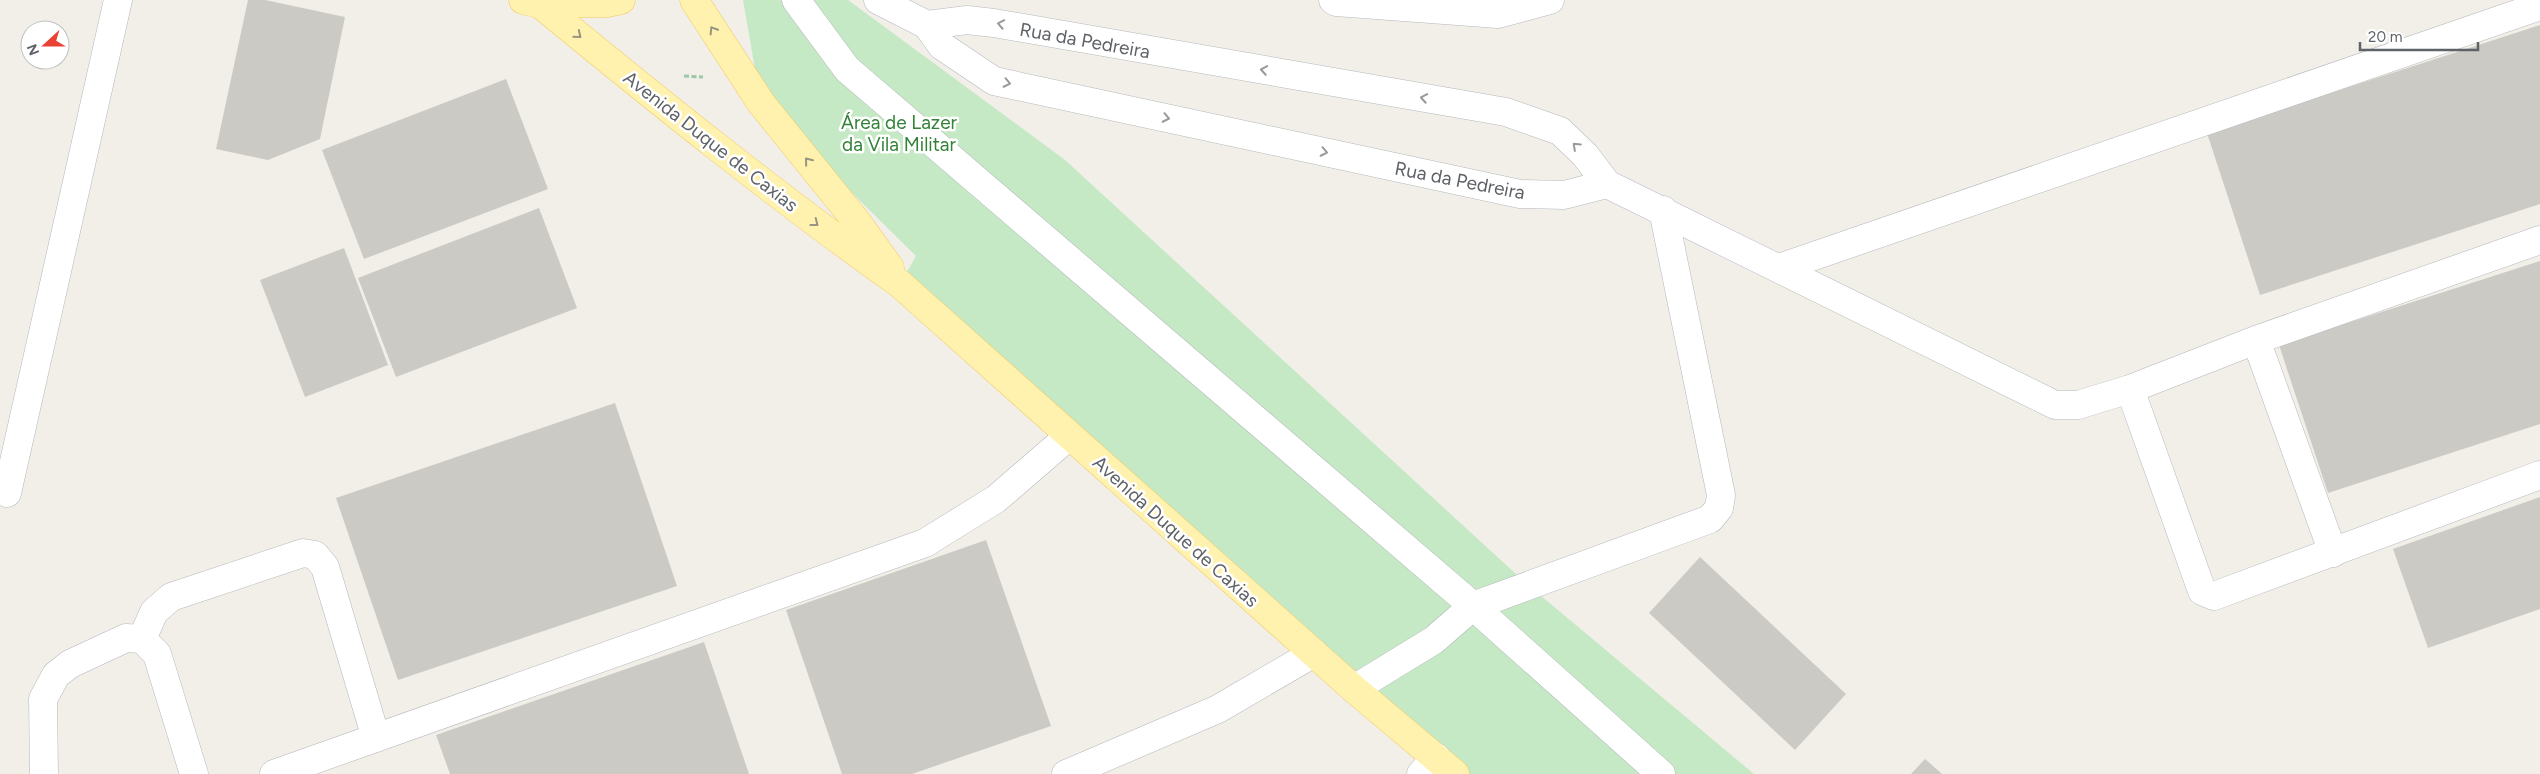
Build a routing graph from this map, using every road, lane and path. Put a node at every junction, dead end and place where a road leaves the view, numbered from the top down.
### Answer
1 (118, 0) edge
2 (621, 0) edge
3 (694, 0) edge
4 (796, 0) edge
5 (878, 0) edge
6 (1333, 0) edge
7 (1550, 0) edge
8 (532, 2) edge
9 (2540, 6) edge
10 (927, 25) junction
11 (678, 76) dead end
12 (705, 77) dead end
13 (1607, 184) junction
14 (1663, 210) junction
15 (2540, 240) edge
16 (1779, 268) junction
17 (900, 284) junction
18 (2256, 340) junction
19 (2130, 388) junction
20 (1069, 436) junction
21 (2540, 476) edge
22 (6, 492) dead end
23 (2333, 553) junction
24 (1473, 606) junction
25 (142, 640) junction
26 (1314, 653) junction
27 (1354, 689) junction
28 (376, 738) junction
29 (1437, 768) edge
30 (44, 774) edge
31 (194, 774) edge
32 (274, 774) edge
33 (1066, 774) edge
34 (1661, 774) edge

1 - 22 lane
2 - 8 main road
17 -> 3 main road, Avenida Duque de Caxias
4 - 24 lane
5 - 10 lane, Rua da Pedreira
6 - 7 lane
8 -> 17 main road, Avenida Duque de Caxias
9 - 16 lane
10 -> 13 lane, Rua da Pedreira
13 -> 10 lane, Rua da Pedreira
11 - 12 path
13 - 14 lane
14 - 16 lane
14 - 24 lane
15 - 18 lane
16 - 19 lane
17 - 20 main road, Avenida Duque de Caxias
18 - 19 lane
18 - 23 lane
19 - 23 lane
20 - 26 main road, Avenida Duque de Caxias
20 - 28 lane
21 - 23 lane
24 - 27 lane
24 - 34 lane
25 - 28 lane
25 - 30 lane
25 - 31 lane
26 - 27 main road, Avenida Duque de Caxias
26 - 33 lane
27 - 29 main road, Avenida Duque de Caxias
28 - 32 lane

